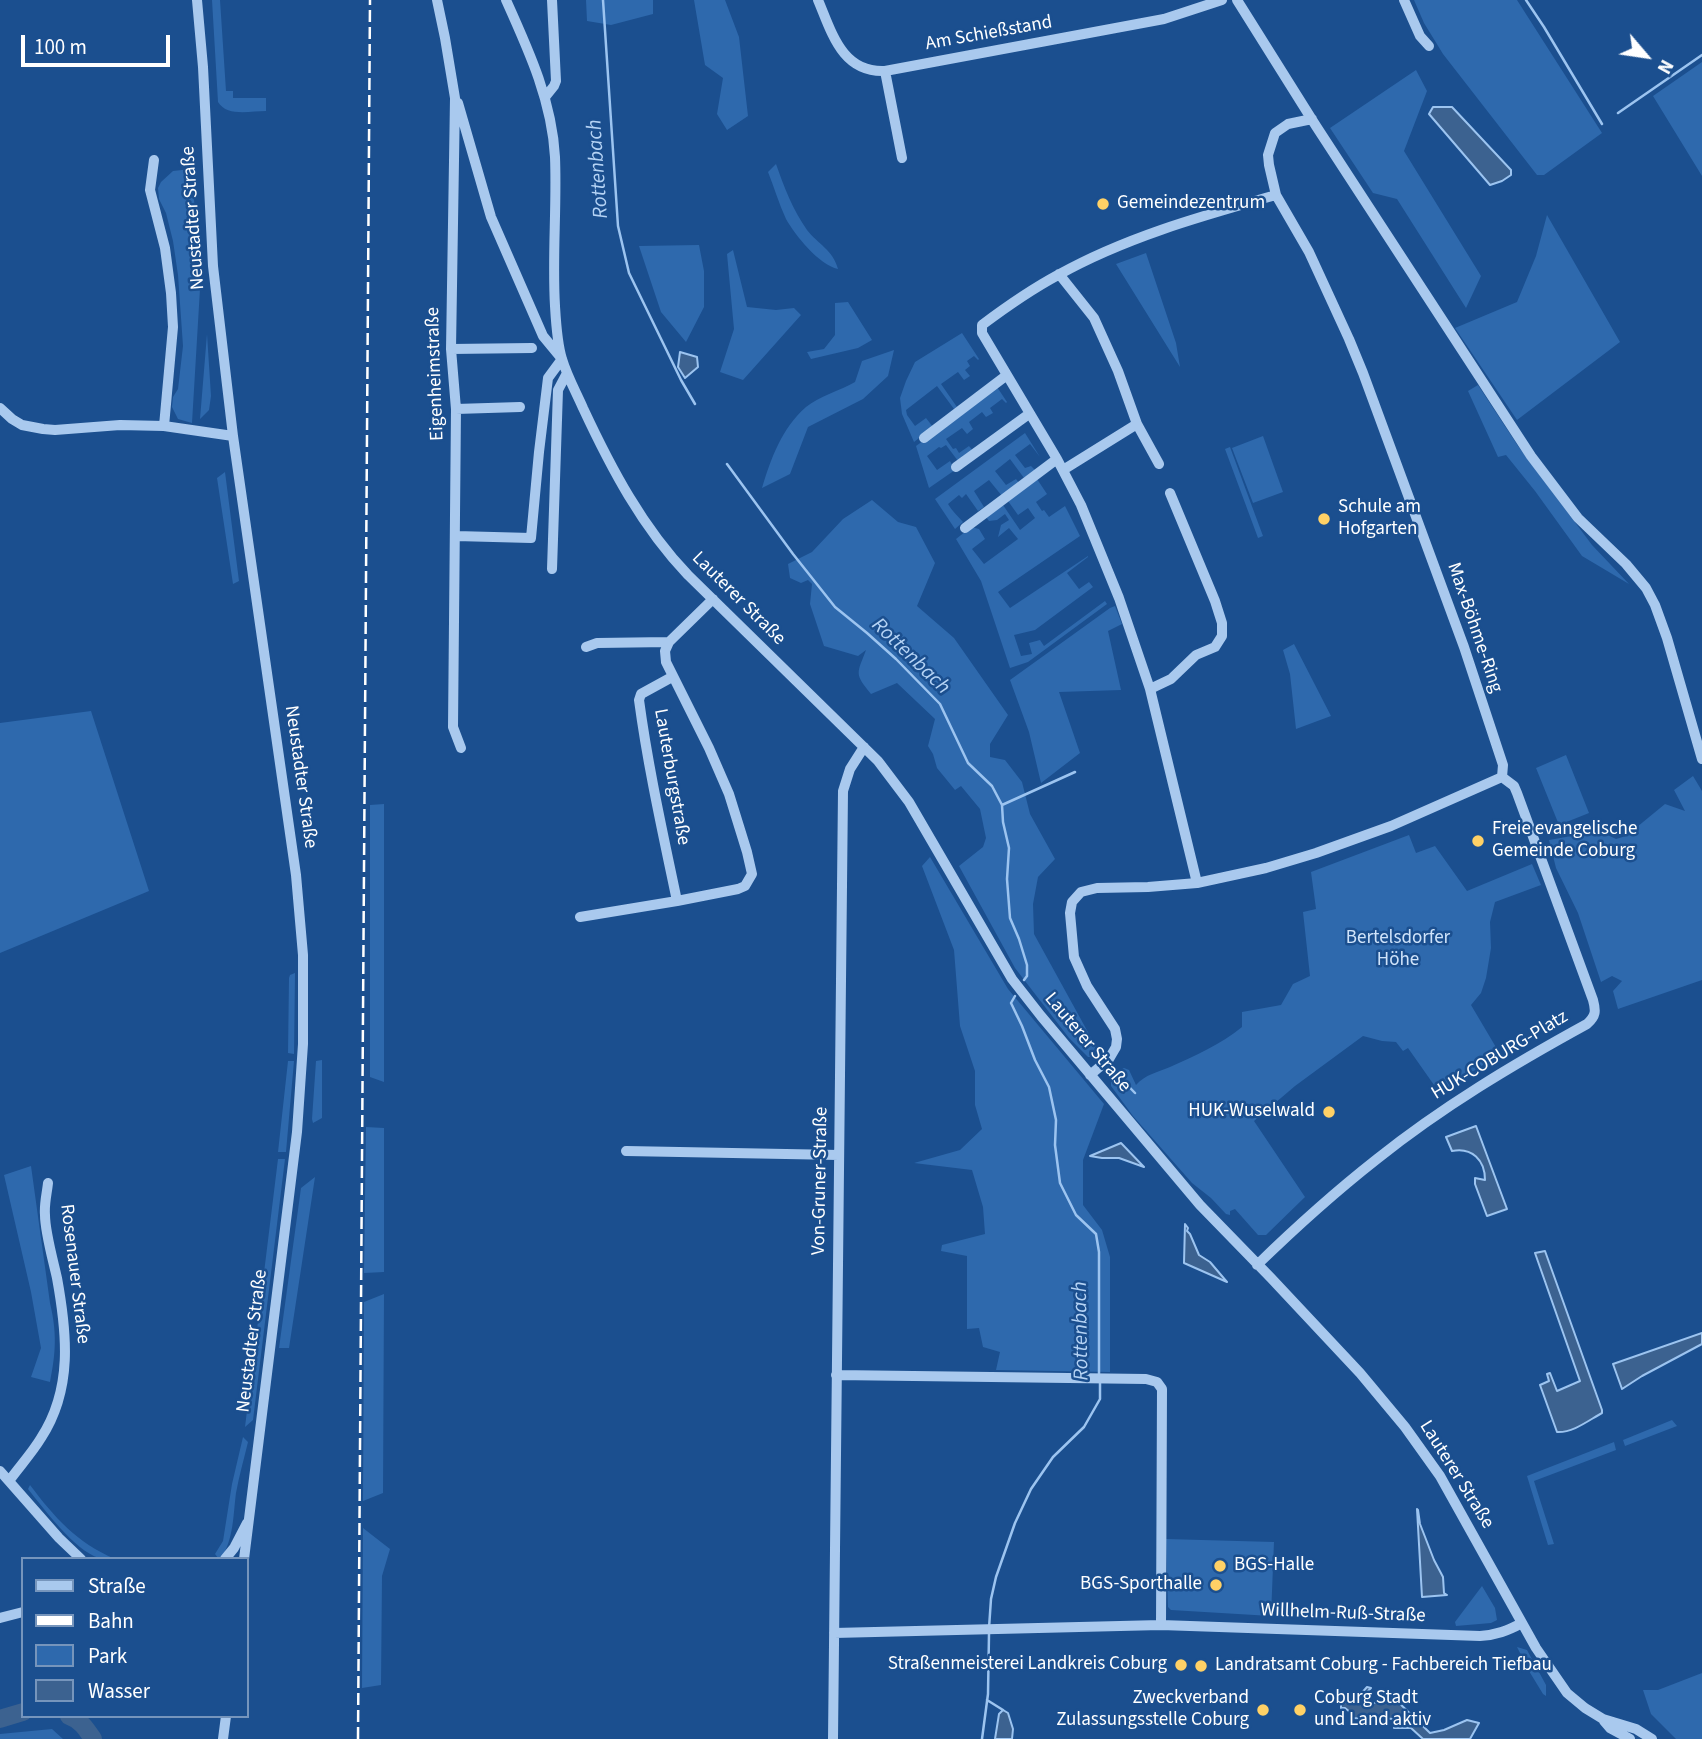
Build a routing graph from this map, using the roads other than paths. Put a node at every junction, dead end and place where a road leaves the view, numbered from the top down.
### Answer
1 (197, 0) edge
2 (437, 0) edge
3 (506, 0) edge
4 (552, 0) edge
5 (818, 0) edge
6 (1222, 0) edge
7 (1237, 0) edge
8 (1404, 0) edge
9 (1429, 46) dead end
10 (885, 71) junction
11 (545, 96) junction
12 (455, 98) junction
13 (1312, 119) junction
14 (902, 158) dead end
15 (154, 160) dead end
16 (1276, 195) junction
17 (1059, 274) junction
18 (532, 348) dead end
19 (451, 349) junction
20 (562, 359) junction
21 (568, 373) junction
22 (1007, 375) junction
23 (520, 407) dead end
24 (0, 408) edge
25 (456, 410) junction
26 (1029, 414) junction
27 (1137, 424) junction
28 (164, 426) junction
29 (233, 436) junction
30 (924, 438) dead end
31 (1057, 459) junction
32 (1159, 464) dead end
33 (956, 467) dead end
34 (1063, 470) junction
35 (1170, 493) dead end
36 (965, 528) dead end
37 (456, 536) junction
38 (552, 569) dead end
39 (713, 599) junction
40 (669, 642) junction
41 (586, 648) dead end
42 (672, 677) junction
43 (1150, 689) junction
44 (864, 747) junction
45 (461, 748) dead end
46 (1702, 759) edge
47 (1502, 777) junction
48 (1197, 883) junction
49 (677, 901) junction
50 (580, 917) dead end
51 (1090, 1075) junction
52 (626, 1151) dead end
53 (839, 1155) junction
54 (48, 1183) dead end
55 (1257, 1265) junction
56 (836, 1375) junction
57 (0, 1471) edge
58 (9, 1481) junction
59 (250, 1518) junction
60 (79, 1557) edge
61 (226, 1557) edge
62 (244, 1557) edge
63 (21, 1613) edge
64 (0, 1618) edge
65 (1522, 1623) junction
66 (1161, 1625) junction
67 (834, 1627) junction
68 (226, 1718) edge
69 (1602, 1719) junction
70 (223, 1739) edge
71 (833, 1739) edge
72 (1630, 1739) edge
73 (1652, 1739) edge

1 - 29 street, Neustadter Straße
2 - 12 street, Eigenheimstraße
3 - 11 street, Lauterer Straße
4 - 11 street, Lauterer Straße
5 - 10 street, Am Schießstand
6 - 10 street, Am Schießstand
7 - 13 street
8 - 9 street
10 - 14 street
11 - 20 street, Lauterer Straße
12 - 19 street, Eigenheimstraße
12 - 20 street
13 - 16 street, Max-Böhme-Ring
13 - 46 street
15 - 28 street
16 - 17 street
16 - 47 street, Max-Böhme-Ring
17 - 22 street
17 - 27 street
18 - 19 street
19 - 25 street, Eigenheimstraße
20 - 21 street, Lauterer Straße
20 - 37 street
21 - 38 street
21 - 39 street, Lauterer Straße
22 - 26 street
22 - 30 street
23 - 25 street
24 - 28 street
25 - 37 street, Eigenheimstraße
26 - 31 street
26 - 33 street
27 - 32 street
27 - 34 street
28 - 29 street
29 - 59 street, Neustadter Straße
31 - 34 street
31 - 36 street
34 - 43 street
35 - 43 street
37 - 45 street, Eigenheimstraße
39 - 40 street
39 - 44 street, Lauterer Straße
40 - 41 street
40 - 42 street, Lauterburgstraße
42 - 49 street, Lauterburgstraße
42 - 49 street, Lauterburgstraße
43 - 48 street
44 - 51 street, Lauterer Straße
44 - 53 street, Von-Gruner-Straße
47 - 48 street
47 - 55 street, HUK-COBURG-Platz
48 - 51 street
49 - 50 street, Lauterburgstraße
51 - 55 street, Lauterer Straße
52 - 53 street
53 - 56 street, Von-Gruner-Straße
54 - 58 street, Rosenauer Straße
55 - 65 street, Lauterer Straße
56 - 66 street
56 - 67 street, Von-Gruner-Straße
57 - 58 street
58 - 60 street
59 - 61 street
59 - 62 street, Neustadter Straße
63 - 64 street
65 - 66 street, Willhelm-Ruß-Straße
65 - 69 street, Lauterer Straße
66 - 67 street, Willhelm-Ruß-Straße
67 - 71 street, Von-Gruner-Straße
68 - 70 street
69 - 72 street, Lauterer Straße
69 - 73 street, Lauterer Straße

